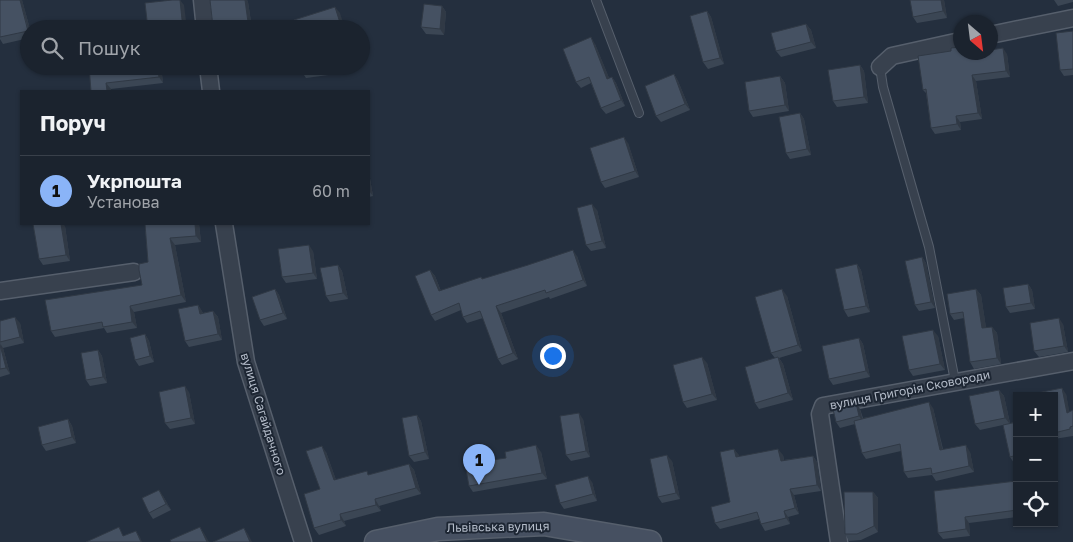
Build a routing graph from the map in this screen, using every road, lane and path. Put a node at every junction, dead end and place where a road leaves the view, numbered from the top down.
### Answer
1 (202, 0) edge
2 (596, 0) edge
3 (1073, 18) edge
4 (203, 20) edge
5 (998, 33) edge
6 (953, 43) edge
7 (880, 67) joint
8 (209, 75) edge
9 (211, 90) edge
10 (639, 113) dead end
11 (224, 225) edge
12 (134, 272) dead end
13 (0, 291) edge
14 (1073, 361) edge
15 (955, 381) junction
16 (303, 542) edge
17 (376, 542) edge
18 (650, 542) edge
19 (838, 542) edge

1 - 4 street
2 - 10 lane
3 - 5 street
6 - 7 street
7 - 15 lane
8 - 9 street
11 - 16 street, вулиця Сагайдачного
12 - 13 street
14 - 15 street, вулиця Григорія Сковороди
15 - 19 street, вулиця Григорія Сковороди
17 - 18 main road, Львівська вулиця

